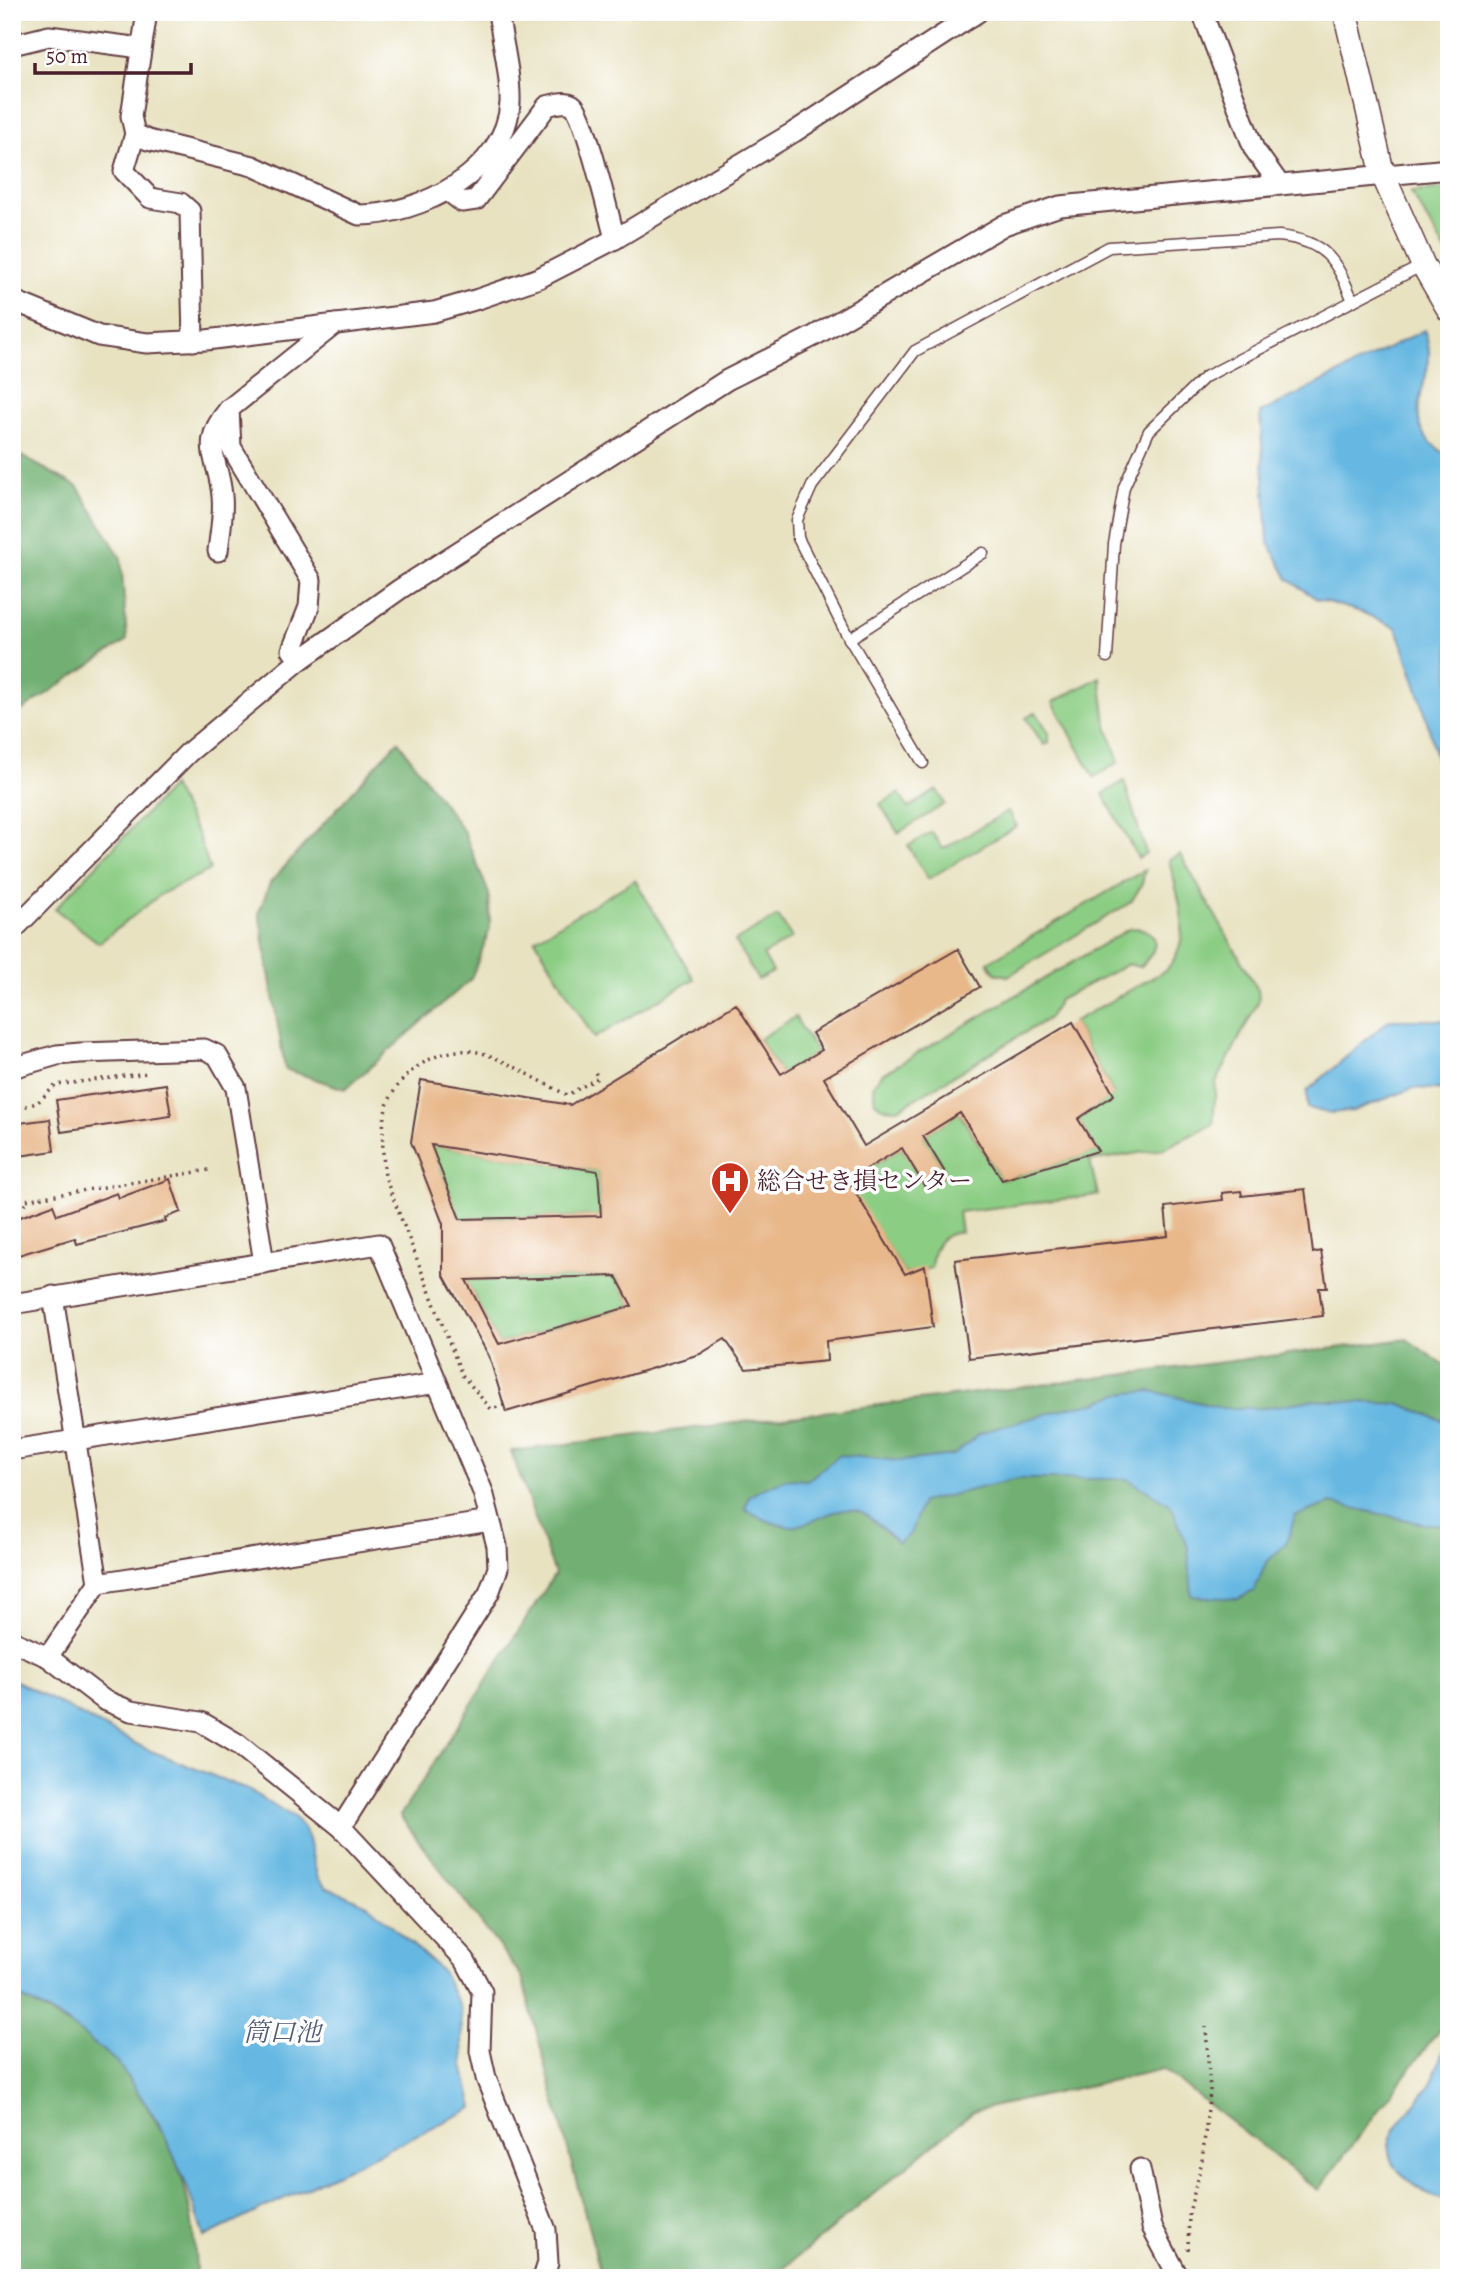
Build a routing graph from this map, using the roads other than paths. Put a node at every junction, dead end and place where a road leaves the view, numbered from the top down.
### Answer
1 (147, 12) edge
2 (498, 12) edge
3 (978, 12) edge
4 (1202, 12) edge
5 (1345, 12) edge
6 (954, 21) edge
7 (12, 45) edge
8 (141, 48) junction
9 (135, 134) junction
10 (1449, 169) edge
11 (1383, 175) junction
12 (1280, 185) junction
13 (448, 191) junction
14 (615, 239) junction
15 (1423, 265) junction
16 (12, 300) edge
17 (1353, 301) junction
18 (1449, 310) edge
19 (335, 324) junction
20 (193, 341) junction
21 (229, 409) junction
22 (218, 551) dead end
23 (983, 553) dead end
24 (849, 639) junction
25 (1107, 657) dead end
26 (300, 660) junction
27 (923, 763) dead end
28 (12, 931) edge
29 (12, 1068) edge
30 (264, 1263) junction
31 (54, 1296) junction
32 (12, 1304) edge
33 (438, 1383) junction
34 (78, 1440) junction
35 (12, 1450) edge
36 (490, 1521) junction
37 (98, 1583) junction
38 (12, 1641) edge
39 (48, 1657) junction
40 (341, 1827) junction
41 (1140, 2169) dead end
42 (1184, 2270) edge
43 (543, 2278) edge

1 - 8 street
2 - 13 street
3 - 6 street
4 - 12 street
5 - 11 street
6 - 14 street
7 - 8 street
8 - 9 street
9 - 13 street
9 - 20 street
10 - 11 street
11 - 12 street
11 - 15 street
12 - 26 street
13 - 14 street
14 - 19 street
15 - 17 lane
15 - 18 street
16 - 20 street
17 - 24 lane
17 - 25 lane
19 - 20 street
19 - 21 street
21 - 22 street
21 - 26 street
23 - 24 lane
24 - 27 lane
26 - 28 street
29 - 30 street
30 - 31 street
30 - 33 street
31 - 32 street
31 - 34 street
33 - 34 street
33 - 36 street
34 - 35 street
34 - 37 street
36 - 37 street
36 - 40 street
37 - 39 street
38 - 39 street
39 - 40 street
40 - 43 street
41 - 42 street

